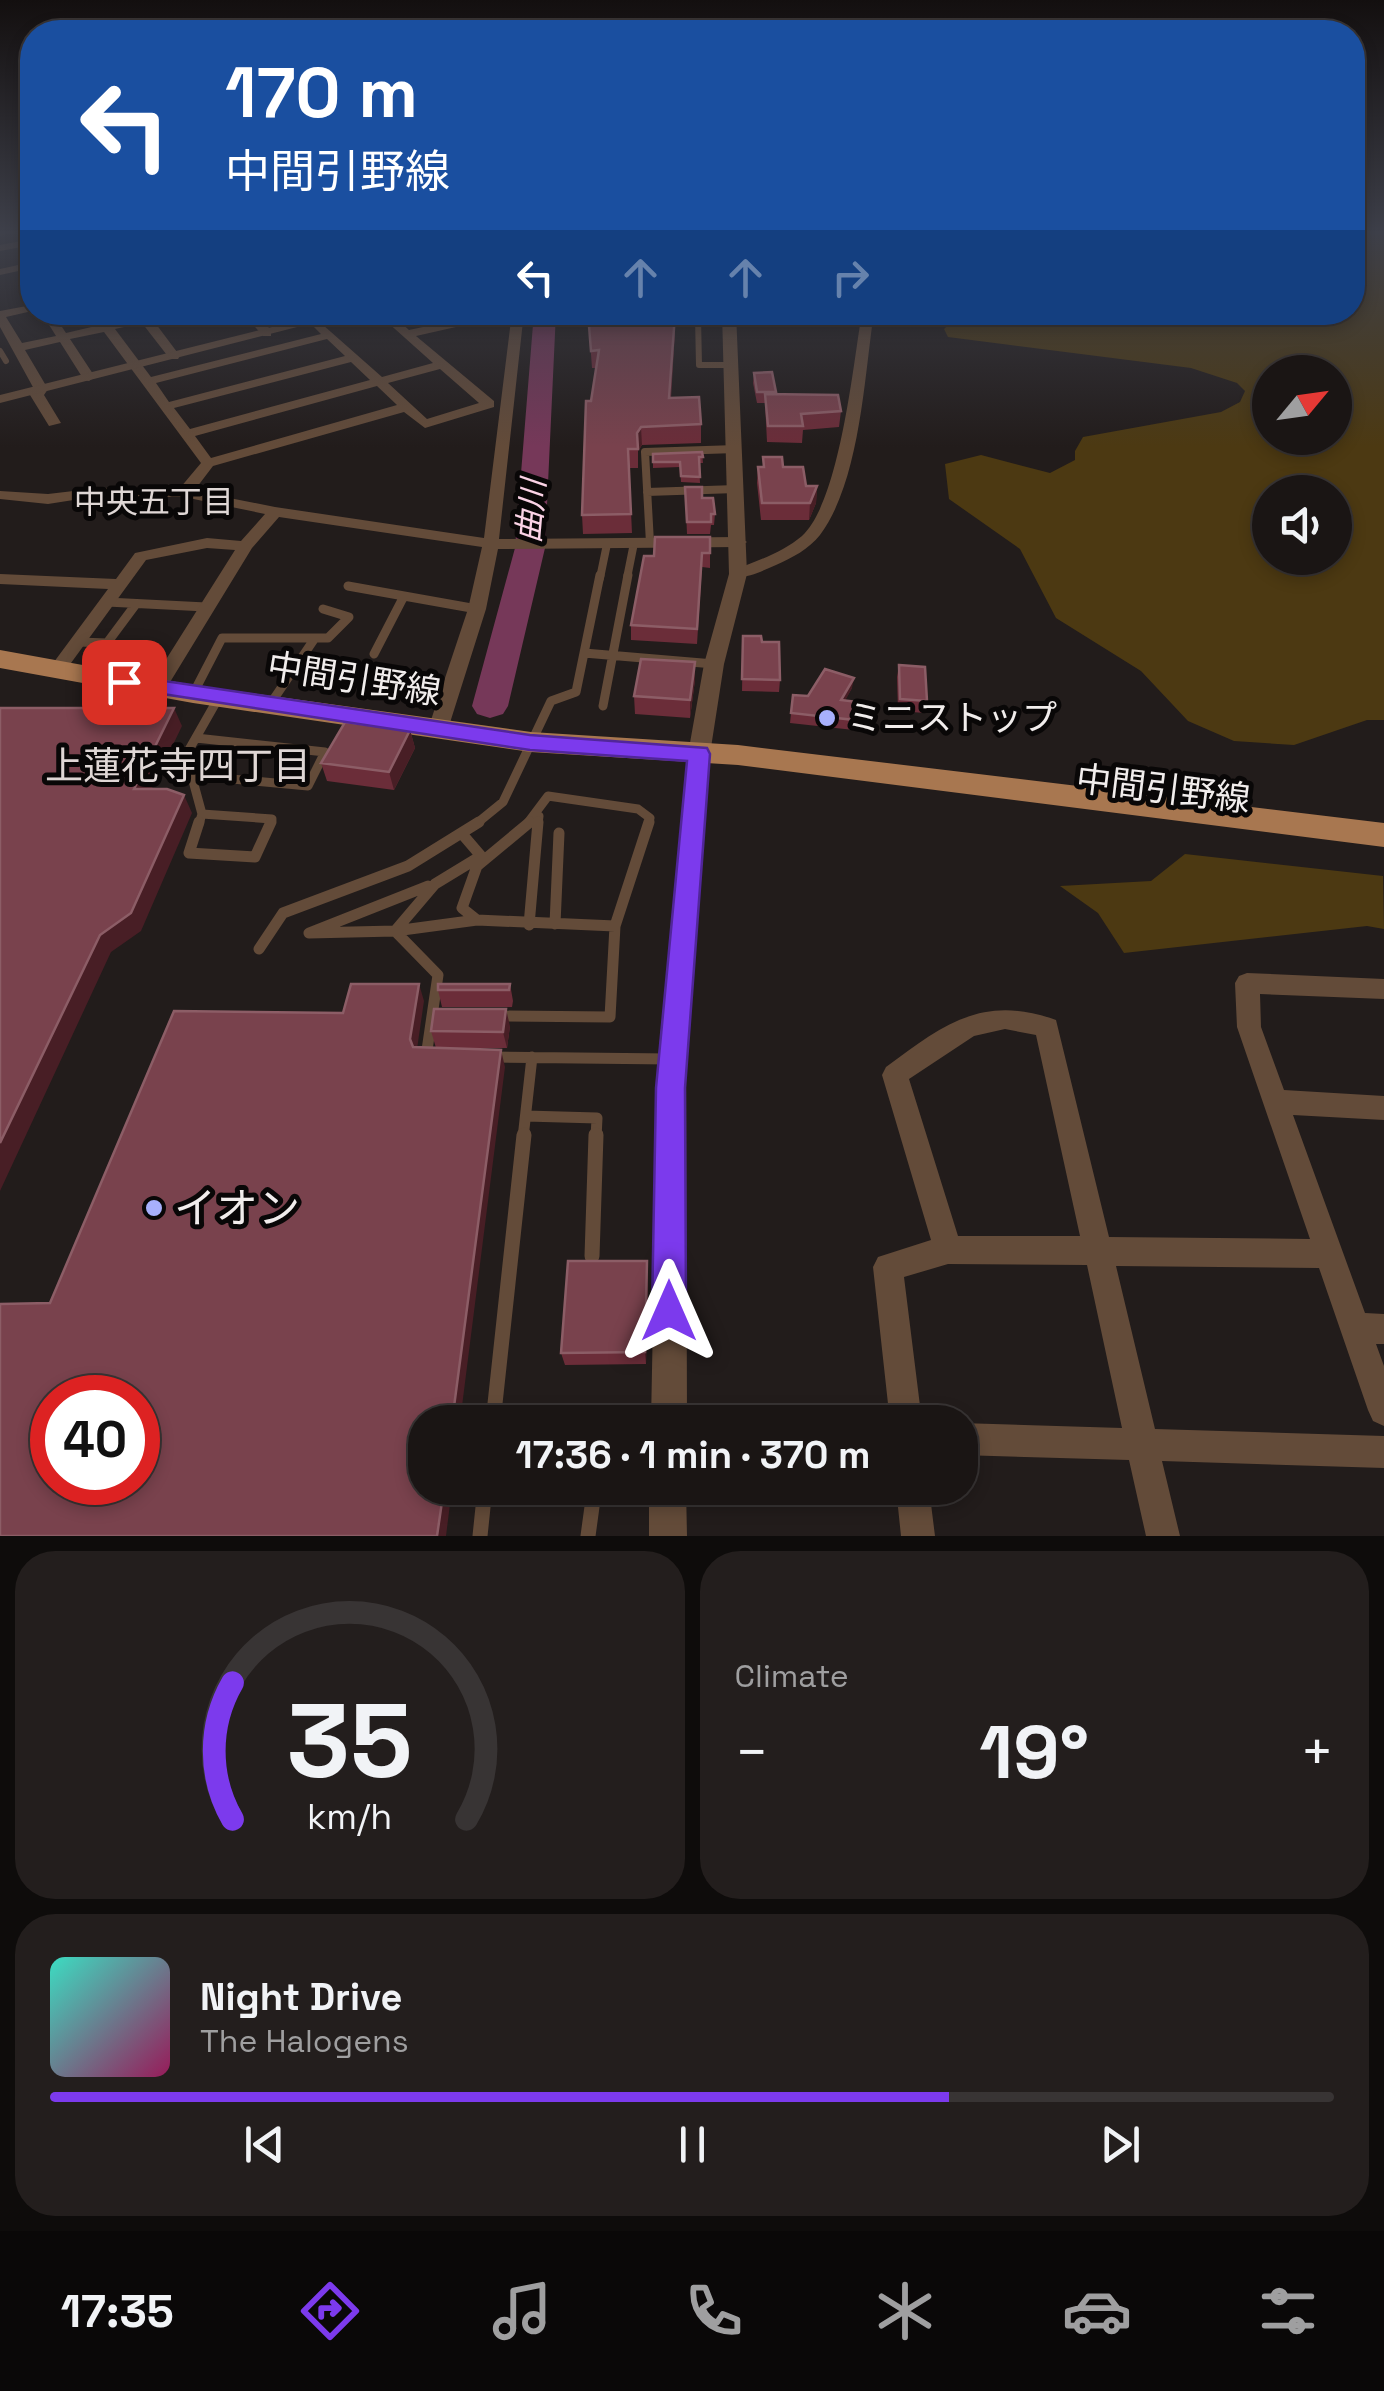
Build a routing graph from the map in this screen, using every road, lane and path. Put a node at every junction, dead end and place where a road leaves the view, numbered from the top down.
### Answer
1 (0, 315) edge
2 (54, 325) edge
3 (105, 325) edge
4 (116, 325) edge
5 (149, 325) edge
6 (259, 325) edge
7 (298, 325) edge
8 (319, 325) edge
9 (396, 325) edge
10 (449, 325) edge
11 (517, 325) edge
12 (698, 325) edge
13 (730, 325) edge
14 (866, 325) edge
15 (107, 328) junction
16 (266, 333) junction
17 (406, 334) junction
18 (330, 335) junction
19 (62, 338) junction
20 (18, 348) junction
21 (0, 351) edge
22 (174, 356) junction
23 (354, 358) junction
24 (6, 361) dead end
25 (442, 364) junction
26 (733, 365) junction
27 (134, 366) junction
28 (89, 377) junction
29 (150, 380) junction
30 (378, 382) junction
31 (41, 389) junction
32 (0, 399) edge
33 (168, 406) junction
34 (405, 407) junction
35 (54, 424) dead end
36 (188, 434) junction
37 (736, 449) junction
38 (208, 464) junction
39 (737, 489) junction
40 (647, 492) junction
41 (184, 493) junction
42 (0, 494) edge
43 (276, 512) junction
44 (739, 542) junction
45 (642, 543) junction
46 (500, 544) junction
47 (607, 544) junction
48 (245, 546) junction
49 (738, 574) junction
50 (0, 579) edge
51 (120, 584) junction
52 (348, 586) dead end
53 (404, 596) junction
54 (107, 602) junction
55 (136, 604) junction
56 (206, 607) junction
57 (323, 609) dead end
58 (476, 609) junction
59 (314, 638) junction
60 (78, 642) junction
61 (584, 652) junction
62 (374, 654) dead end
63 (615, 655) junction
64 (0, 659) edge
65 (714, 664) junction
66 (58, 670) junction
67 (157, 688) junction
68 (206, 696) junction
69 (271, 703) junction
70 (603, 706) dead end
71 (444, 730) junction
72 (196, 738) junction
73 (519, 740) junction
74 (699, 754) junction
75 (190, 775) junction
76 (202, 814) junction
77 (538, 816) junction
78 (559, 833) dead end
79 (1384, 835) edge
80 (463, 836) junction
81 (1384, 855) edge
82 (481, 856) junction
83 (435, 884) junction
84 (477, 920) junction
85 (555, 924) junction
86 (529, 925) junction
87 (615, 926) junction
88 (395, 930) junction
89 (258, 949) dead end
90 (1384, 989) edge
91 (431, 1016) junction
92 (451, 1016) edge
93 (471, 1016) edge
94 (442, 1057) edge
95 (478, 1057) edge
96 (532, 1057) junction
97 (672, 1059) junction
98 (1277, 1102) junction
99 (1384, 1108) edge
100 (526, 1116) junction
101 (948, 1250) junction
102 (1098, 1251) junction
103 (1326, 1254) junction
104 (592, 1256) edge
105 (1370, 1328) edge
106 (494, 1405) edge
107 (668, 1405) edge
108 (904, 1405) edge
109 (1384, 1410) edge
110 (978, 1439) edge
111 (1142, 1443) junction
112 (1384, 1452) edge
113 (483, 1505) edge
114 (592, 1505) edge
115 (668, 1505) edge
116 (915, 1505) edge
117 (480, 1536) edge
118 (588, 1536) edge
119 (668, 1536) edge
120 (918, 1536) edge
121 (1163, 1536) edge

1 - 20 street
2 - 19 street
3 - 15 street
4 - 15 street
5 - 22 street
6 - 16 street
7 - 16 street
8 - 18 street
9 - 17 street
10 - 17 street
11 - 46 street
12 - 26 lane
13 - 26 street
14 - 49 street
15 - 19 street
15 - 27 street
16 - 22 street
17 - 25 street
18 - 23 street
18 - 29 street
19 - 20 street
19 - 28 street
20 - 31 street
21 - 24 lane
22 - 27 street
23 - 30 street
23 - 33 street
25 - 30 street
25 - 34 street
26 - 37 street
27 - 28 street
27 - 29 street
28 - 31 street
29 - 33 street
30 - 34 street
30 - 36 street
31 - 32 street
31 - 35 street
33 - 36 street
34 - 38 street
36 - 38 street
37 - 39 street
37 - 40 lane
38 - 41 street
39 - 40 lane
39 - 44 street
40 - 45 lane
41 - 42 street
41 - 43 street
43 - 46 street
43 - 48 street
44 - 45 street
44 - 49 street
45 - 47 street
45 - 63 lane
46 - 47 street
46 - 58 street
47 - 61 lane
48 - 51 street
48 - 56 street
49 - 65 street
50 - 51 street
51 - 54 street
52 - 53 lane
53 - 58 lane
53 - 62 lane
54 - 55 lane
54 - 60 street
55 - 56 lane
55 - 60 lane
56 - 67 street
57 - 59 lane
58 - 71 street
59 - 68 lane
59 - 69 lane
60 - 66 street
61 - 63 lane
61 - 73 lane
63 - 65 lane
63 - 70 lane
64 - 66 main road, 中間引野線
65 - 74 street
66 - 67 main road, 中間引野線
67 - 68 main road, 中間引野線
68 - 69 main road, 中間引野線
68 - 72 lane
69 - 71 main road, 中間引野線
71 - 73 main road, 中間引野線
72 - 75 lane
72 - 75 lane
73 - 74 main road, 中間引野線
73 - 80 lane
74 - 79 main road, 中間引野線
74 - 81 main road, 中間引野線
74 - 97 street
75 - 76 lane
76 - 76 lane
77 - 82 lane
77 - 86 lane
77 - 87 lane
78 - 85 lane
80 - 82 lane
80 - 89 lane
82 - 83 lane
82 - 84 lane
83 - 88 lane
83 - 88 lane
84 - 86 lane
84 - 88 lane
85 - 86 lane
85 - 87 lane
87 - 93 lane
88 - 91 lane
90 - 98 street
91 - 92 lane
91 - 94 lane
95 - 96 lane
96 - 97 lane
96 - 100 lane
97 - 107 street
98 - 99 street
98 - 103 street
100 - 104 lane
100 - 106 lane
101 - 102 street
101 - 102 street
101 - 108 street
102 - 103 street
102 - 111 street
103 - 105 street
105 - 109 street
110 - 111 street
111 - 112 street
111 - 121 street
113 - 117 lane
114 - 118 lane
115 - 119 street
116 - 120 street

